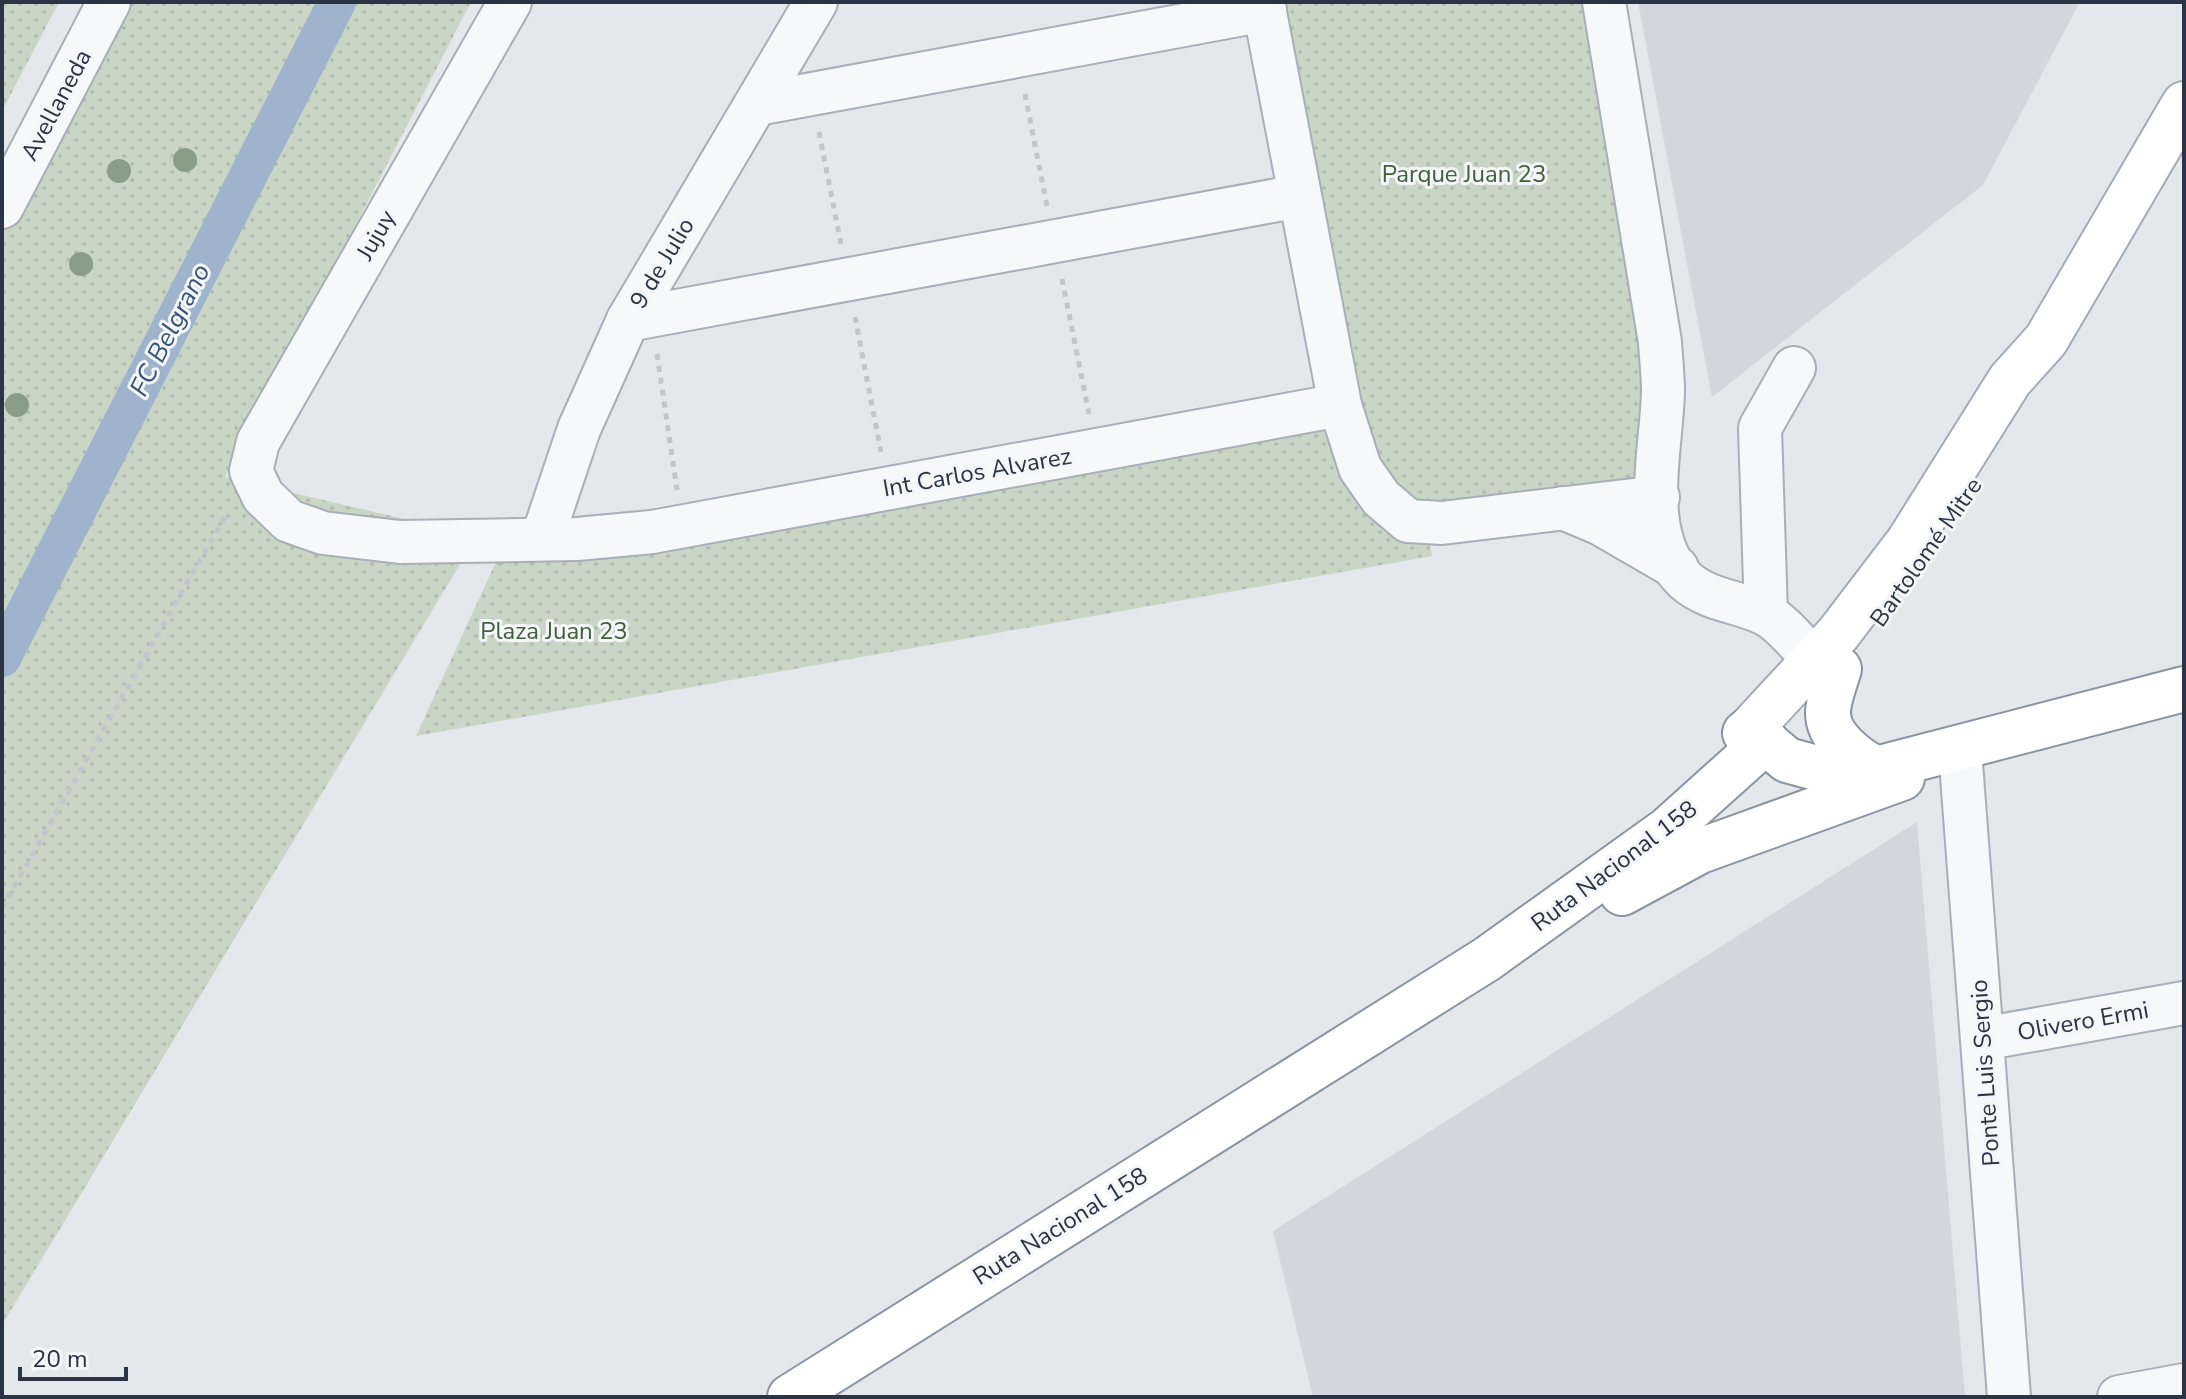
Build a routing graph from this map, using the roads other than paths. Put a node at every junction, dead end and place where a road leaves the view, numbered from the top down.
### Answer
1 (109, 2) edge
2 (510, 2) edge
3 (816, 2) edge
4 (1604, 2) edge
5 (1264, 6) edge
6 (758, 104) junction
7 (2184, 104) edge
8 (1299, 196) junction
9 (2, 207) edge
10 (639, 318) junction
11 (1794, 368) dead end
12 (1340, 405) junction
13 (251, 471) joint
14 (1658, 497) junction
15 (1562, 507) junction
16 (542, 539) junction
17 (1677, 568) junction
18 (1766, 614) junction
19 (1826, 665) junction
20 (2184, 689) edge
21 (1745, 747) junction
22 (1960, 750) junction
23 (1876, 769) junction
24 (1803, 814) junction
25 (2184, 1003) edge
26 (1386, 1024) junction
27 (1982, 1039) junction
28 (1330, 1056) junction
29 (2184, 1385) edge
30 (790, 1397) edge
31 (2009, 1397) edge
32 (2119, 1397) edge

1 - 9 street, Avellaneda
2 - 13 street, Jujuy
3 - 6 street, 9 de Julio
4 - 14 street
5 - 6 street
5 - 8 street
6 - 10 street, 9 de Julio
7 - 19 main road, Bartolomé Mitre
8 - 10 street
8 - 12 street
10 - 16 street, 9 de Julio
11 - 18 street
12 - 15 street
12 - 16 street, Int Carlos Alvarez
13 - 16 street, Int Carlos Alvarez
14 - 15 street
14 - 17 street
15 - 17 street
17 - 18 street
18 - 19 street
19 - 21 main road, Bartolomé Mitre
19 - 23 main road
20 - 22 main road
21 - 23 main road
21 - 24 main road
21 - 26 main road, Ruta Nacional 158
21 - 28 main road, Ruta Nacional 158
22 - 23 main road
22 - 24 main road
22 - 27 street, Ponte Luis Sergio
24 - 26 main road
25 - 27 street, Olivero Ermi
26 - 28 main road, Ruta Nacional 158
27 - 31 street, Ponte Luis Sergio
28 - 30 main road, Ruta Nacional 158
29 - 32 street

